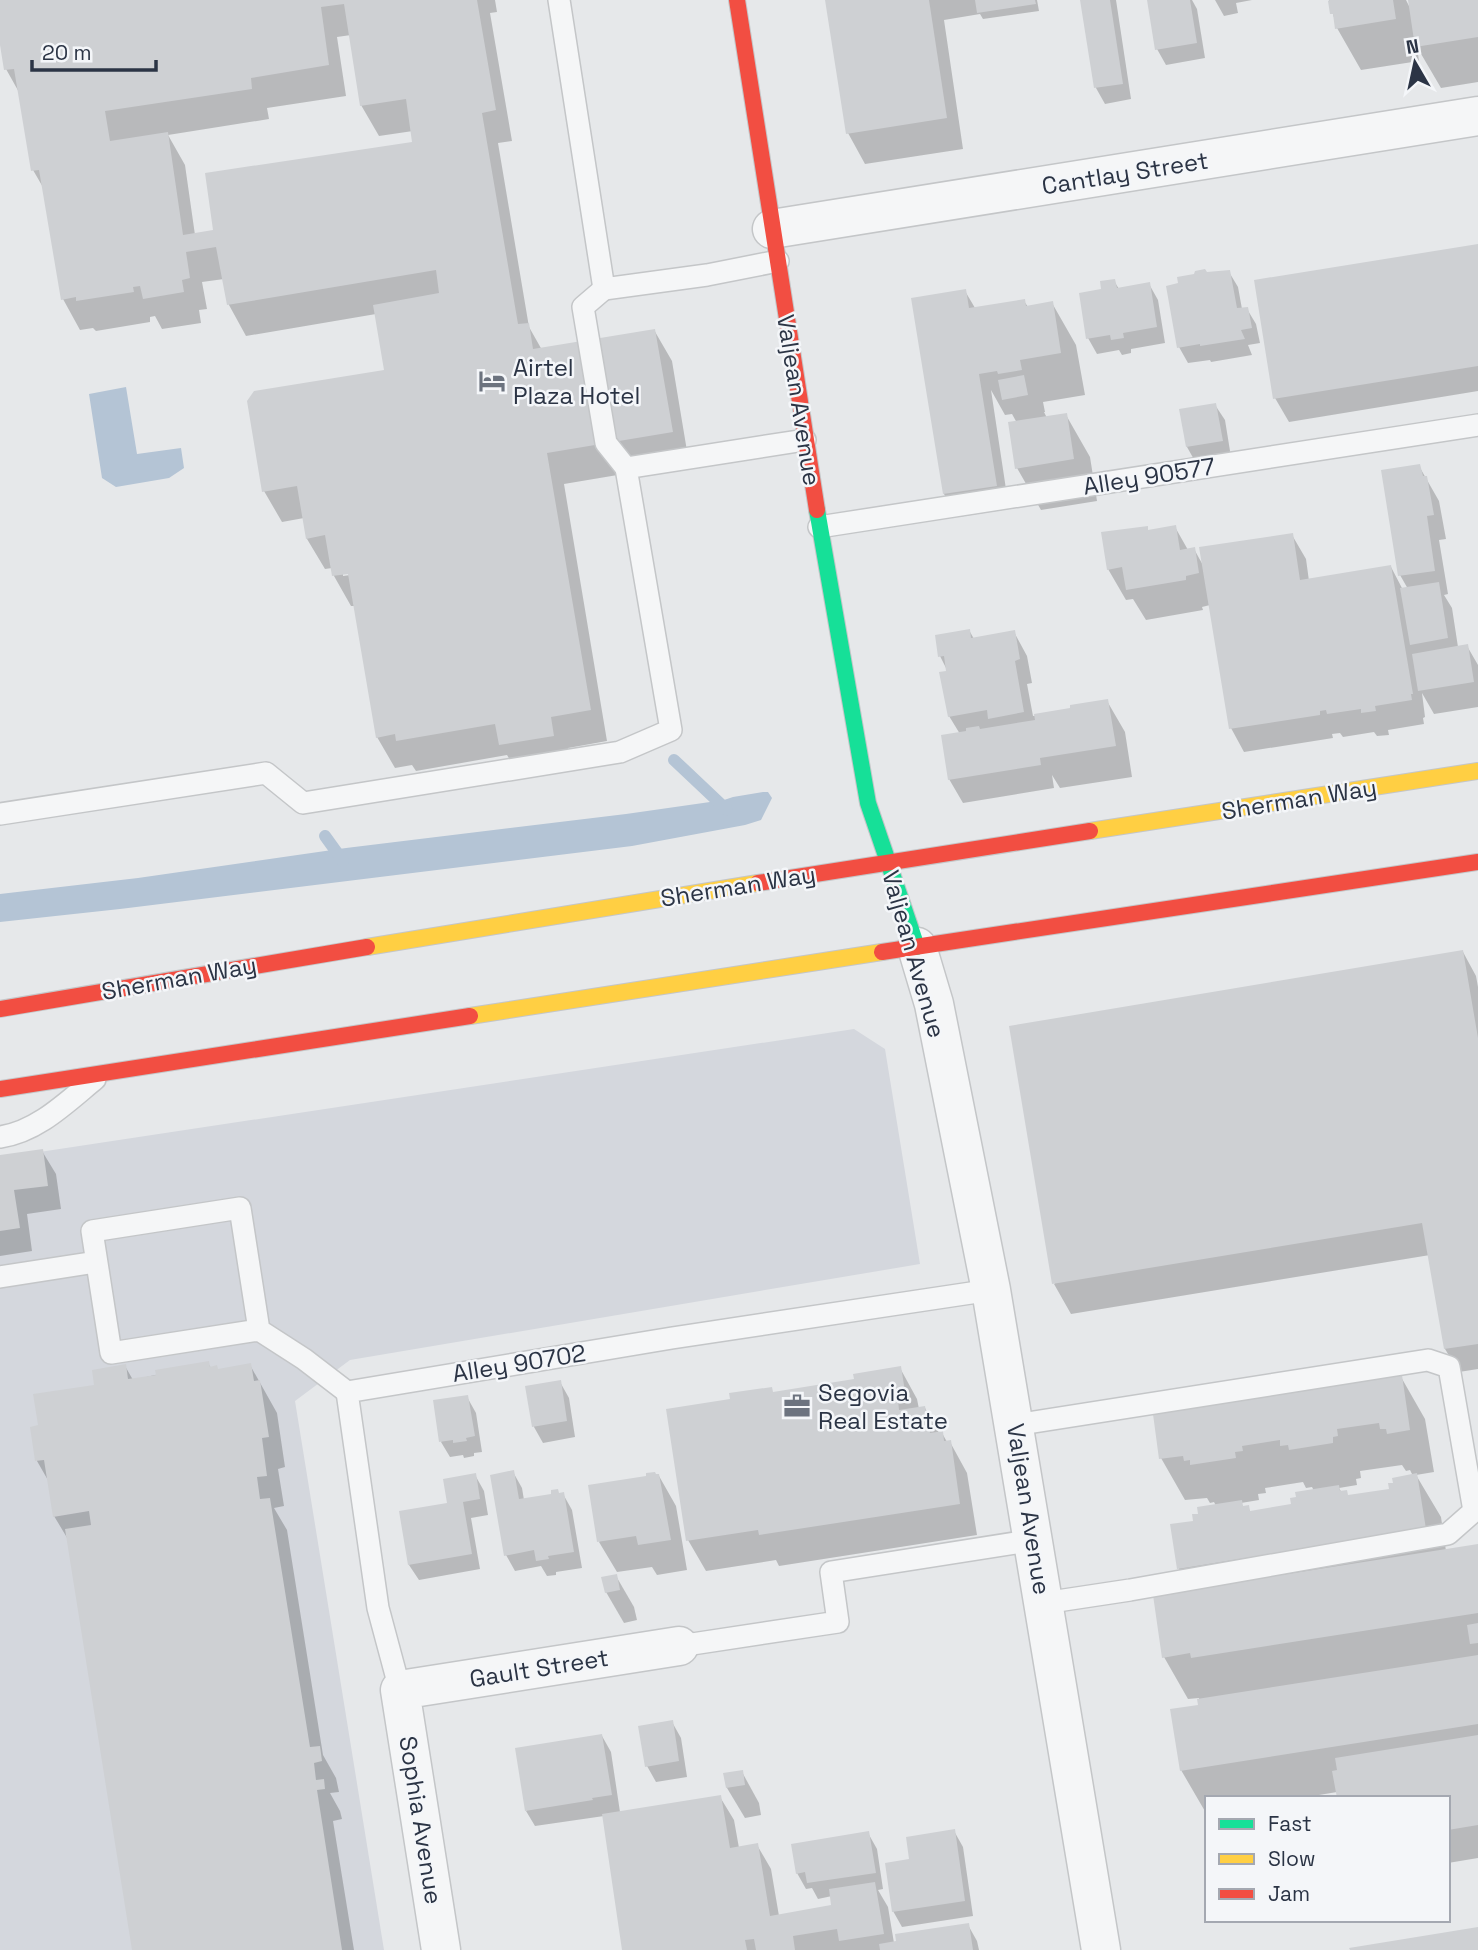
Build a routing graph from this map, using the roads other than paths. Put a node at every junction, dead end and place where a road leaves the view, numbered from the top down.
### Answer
1 (559, 0) edge
2 (737, 0) edge
3 (1478, 116) edge
4 (775, 245) junction
5 (604, 289) junction
6 (1478, 425) edge
7 (805, 440) junction
8 (626, 468) junction
9 (819, 527) junction
10 (1478, 771) edge
11 (0, 814) edge
12 (888, 862) junction
13 (1478, 862) edge
14 (917, 947) junction
15 (0, 1009) edge
16 (102, 1074) junction
17 (0, 1089) edge
18 (0, 1137) edge
19 (96, 1262) junction
20 (0, 1277) edge
21 (991, 1290) junction
22 (259, 1330) junction
23 (347, 1392) junction
24 (1015, 1425) junction
25 (1476, 1511) edge
26 (1034, 1540) junction
27 (1044, 1603) junction
28 (679, 1646) joint
29 (400, 1690) junction
30 (442, 1950) edge
31 (1101, 1950) edge

1 - 5 lane
2 - 4 main road, Valjean Avenue
3 - 4 street, Cantlay Street
4 - 5 lane
4 - 7 main road, Valjean Avenue
5 - 8 lane
6 - 9 lane, Alley 90577
7 - 8 lane
7 - 9 main road, Valjean Avenue
8 - 11 lane
9 - 12 main road, Valjean Avenue
10 - 12 main road, Sherman Way
12 - 14 main road, Valjean Avenue
12 - 15 main road, Sherman Way
13 - 14 main road
14 - 16 main road
14 - 21 street, Valjean Avenue
16 - 17 main road
16 - 18 lane
19 - 20 lane
19 - 22 lane
19 - 22 lane
21 - 23 lane, Alley 90702
21 - 24 street, Valjean Avenue
22 - 23 lane
23 - 29 lane
24 - 25 lane
24 - 26 street, Valjean Avenue
25 - 27 lane
26 - 27 street, Valjean Avenue
26 - 28 lane
27 - 31 street, Valjean Avenue
28 - 29 street, Gault Street
29 - 30 street, Sophia Avenue

